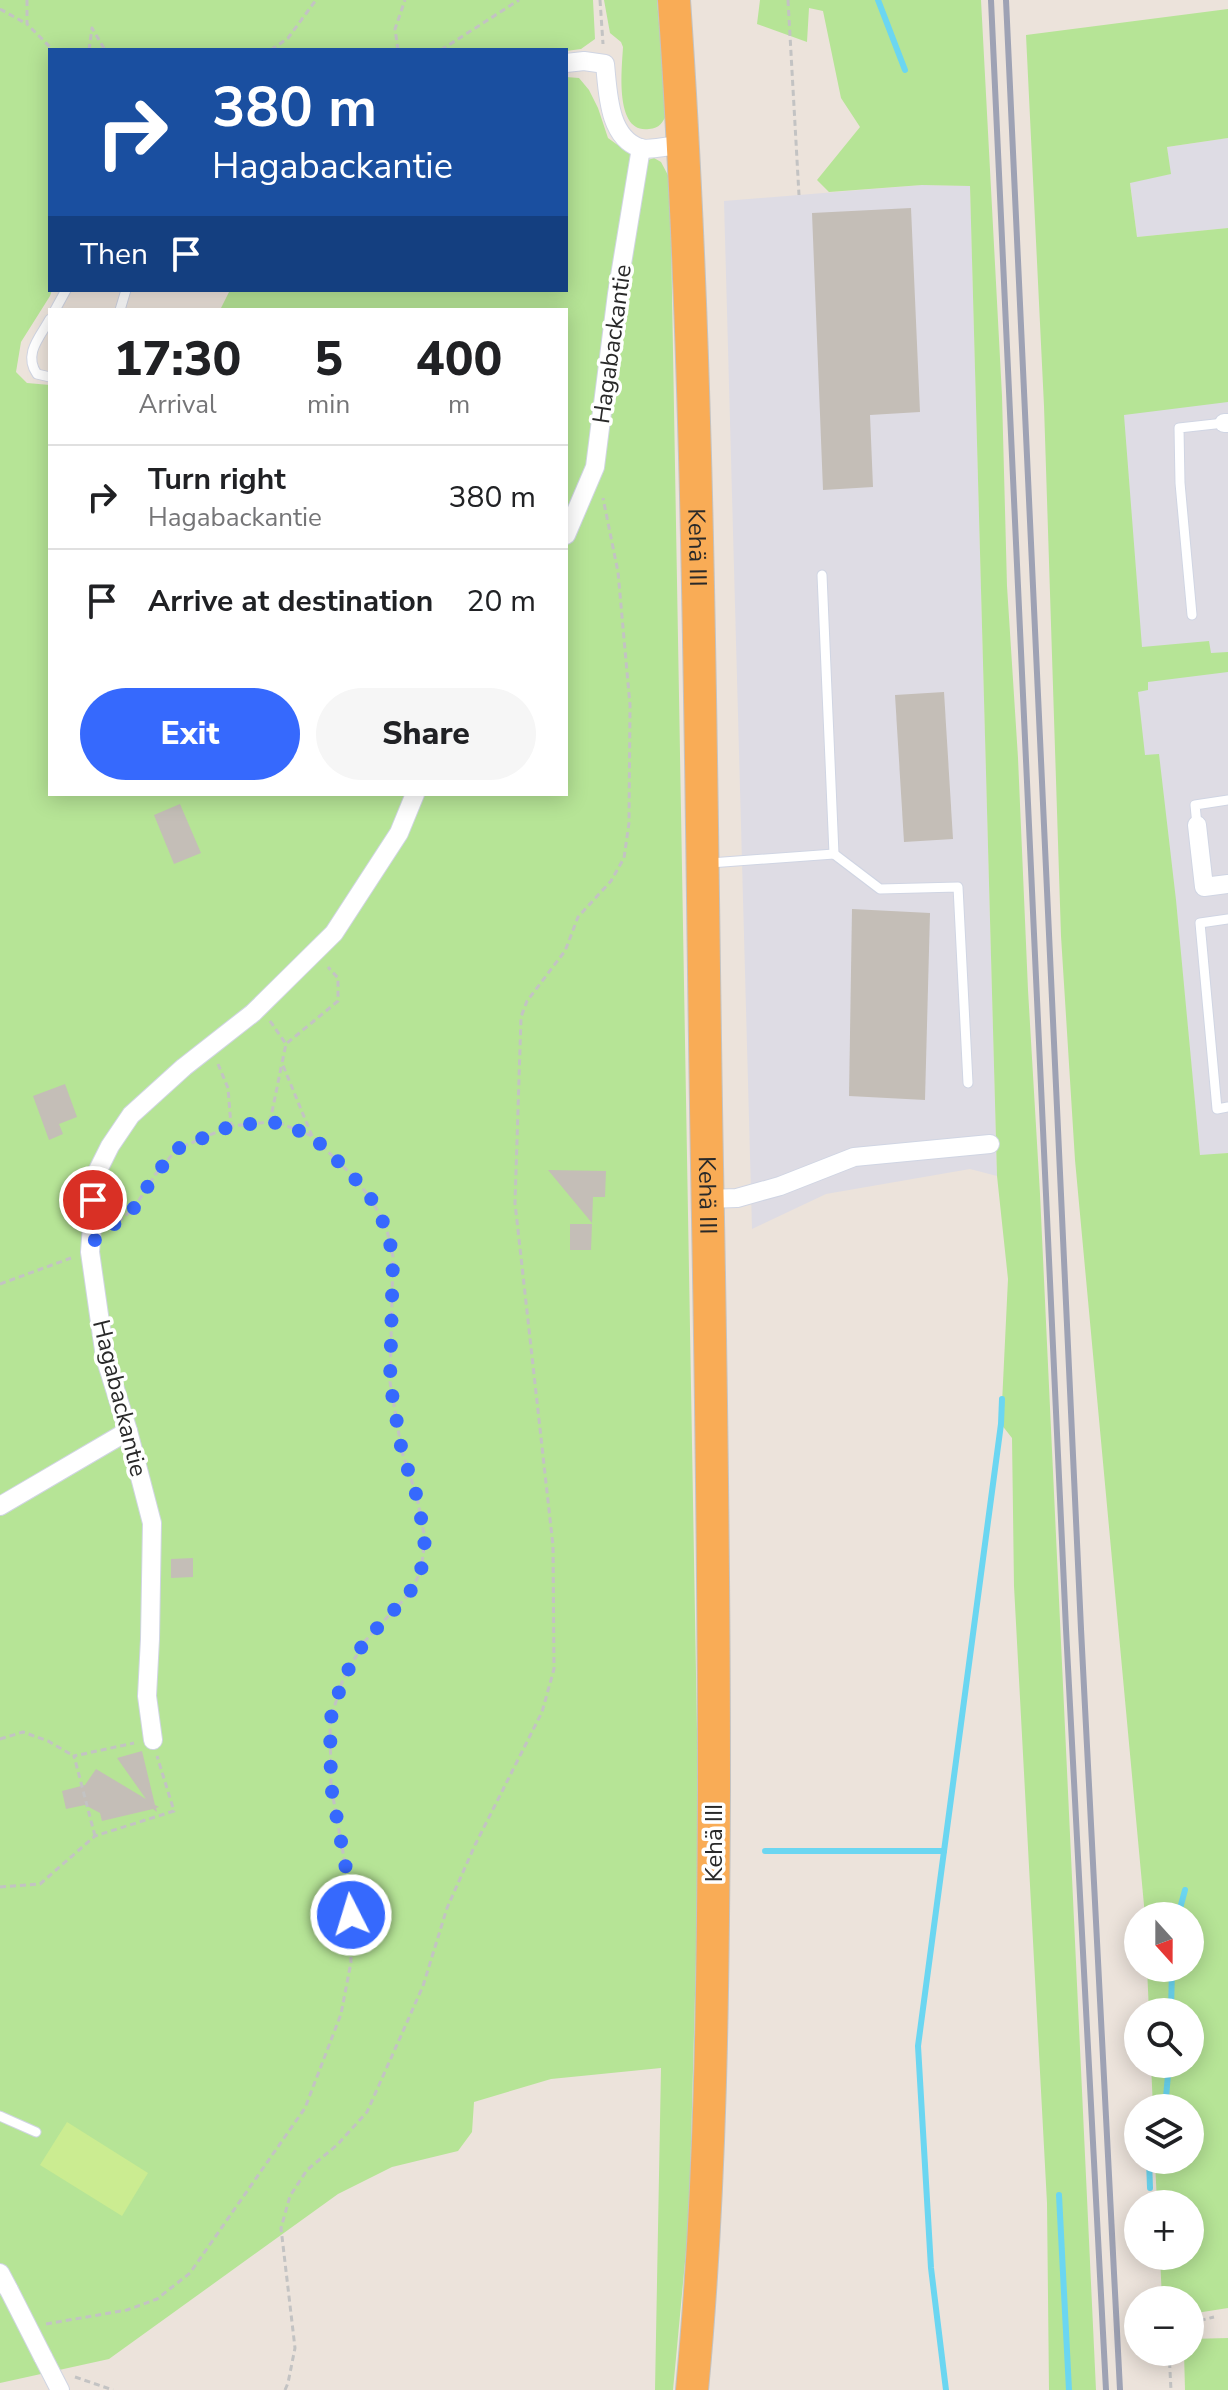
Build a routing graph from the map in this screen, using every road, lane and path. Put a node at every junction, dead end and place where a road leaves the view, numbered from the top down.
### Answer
1 (27, 0) edge
2 (316, 0) edge
3 (405, 0) edge
4 (519, 0) edge
5 (674, 0) edge
6 (788, 0) edge
7 (599, 1) edge
8 (0, 9) edge
9 (27, 24) junction
10 (51, 48) edge
11 (89, 48) edge
12 (104, 48) edge
13 (274, 48) edge
14 (398, 48) edge
15 (444, 48) edge
16 (568, 63) edge
17 (605, 64) junction
18 (684, 144) junction
19 (641, 148) junction
20 (799, 195) dead end
21 (48, 322) edge
22 (48, 377) edge
23 (1226, 423) edge
24 (595, 467) junction
25 (568, 530) edge
26 (822, 575) dead end
27 (1192, 615) dead end
28 (414, 796) edge
29 (1228, 800) edge
30 (1197, 825) joint
31 (834, 854) junction
32 (701, 863) junction
33 (1228, 884) edge
34 (1228, 919) edge
35 (314, 954) junction
36 (253, 1013) junction
37 (286, 1044) junction
38 (211, 1046) junction
39 (282, 1063) junction
40 (968, 1083) dead end
41 (1228, 1107) edge
42 (270, 1122) junction
43 (231, 1126) junction
44 (312, 1136) junction
45 (990, 1144) dead end
46 (707, 1199) junction
47 (90, 1248) junction
48 (0, 1284) edge
49 (128, 1431) junction
50 (0, 1506) edge
51 (0, 1739) edge
52 (153, 1740) junction
53 (74, 1756) junction
54 (95, 1836) junction
55 (0, 1887) edge
56 (0, 2116) edge
57 (36, 2132) dead end
58 (0, 2273) edge
59 (1214, 2317) dead end
60 (1204, 2320) edge
61 (43, 2325) dead end
62 (1170, 2366) edge
63 (56, 2382) edge
64 (113, 2390) edge
65 (285, 2390) edge
66 (692, 2390) edge
67 (1171, 2390) edge

1 - 9 path
2 - 13 path
3 - 14 path
4 - 15 path
5 - 18 highway, Kehä III
6 - 20 path
7 - 17 path
8 - 9 path
9 - 10 path
11 - 12 path
16 - 17 street
17 - 19 street
18 - 19 street
18 - 32 highway, Kehä III
19 - 24 street, Hagabackantie
21 - 22 lane
23 - 27 lane
24 - 25 street, Hagabackantie
24 - 65 path
26 - 31 lane
28 - 35 street, Hagabackantie
29 - 30 lane
30 - 33 street
31 - 32 lane
31 - 40 lane
32 - 46 highway, Kehä III
34 - 41 lane
35 - 36 street, Hagabackantie
35 - 37 path
36 - 37 path
36 - 38 street, Hagabackantie
37 - 39 path
38 - 43 path
38 - 47 street, Hagabackantie
39 - 42 path
39 - 44 path
42 - 43 path
42 - 44 path
43 - 47 path
44 - 61 path
45 - 46 street
46 - 66 highway, Kehä III
47 - 48 path
47 - 49 street, Hagabackantie
49 - 50 street
49 - 52 street, Hagabackantie
51 - 53 path
52 - 53 path
52 - 54 path
53 - 54 path
54 - 55 path
56 - 57 lane
58 - 63 street, bridge
59 - 60 path
62 - 67 path
63 - 64 path

